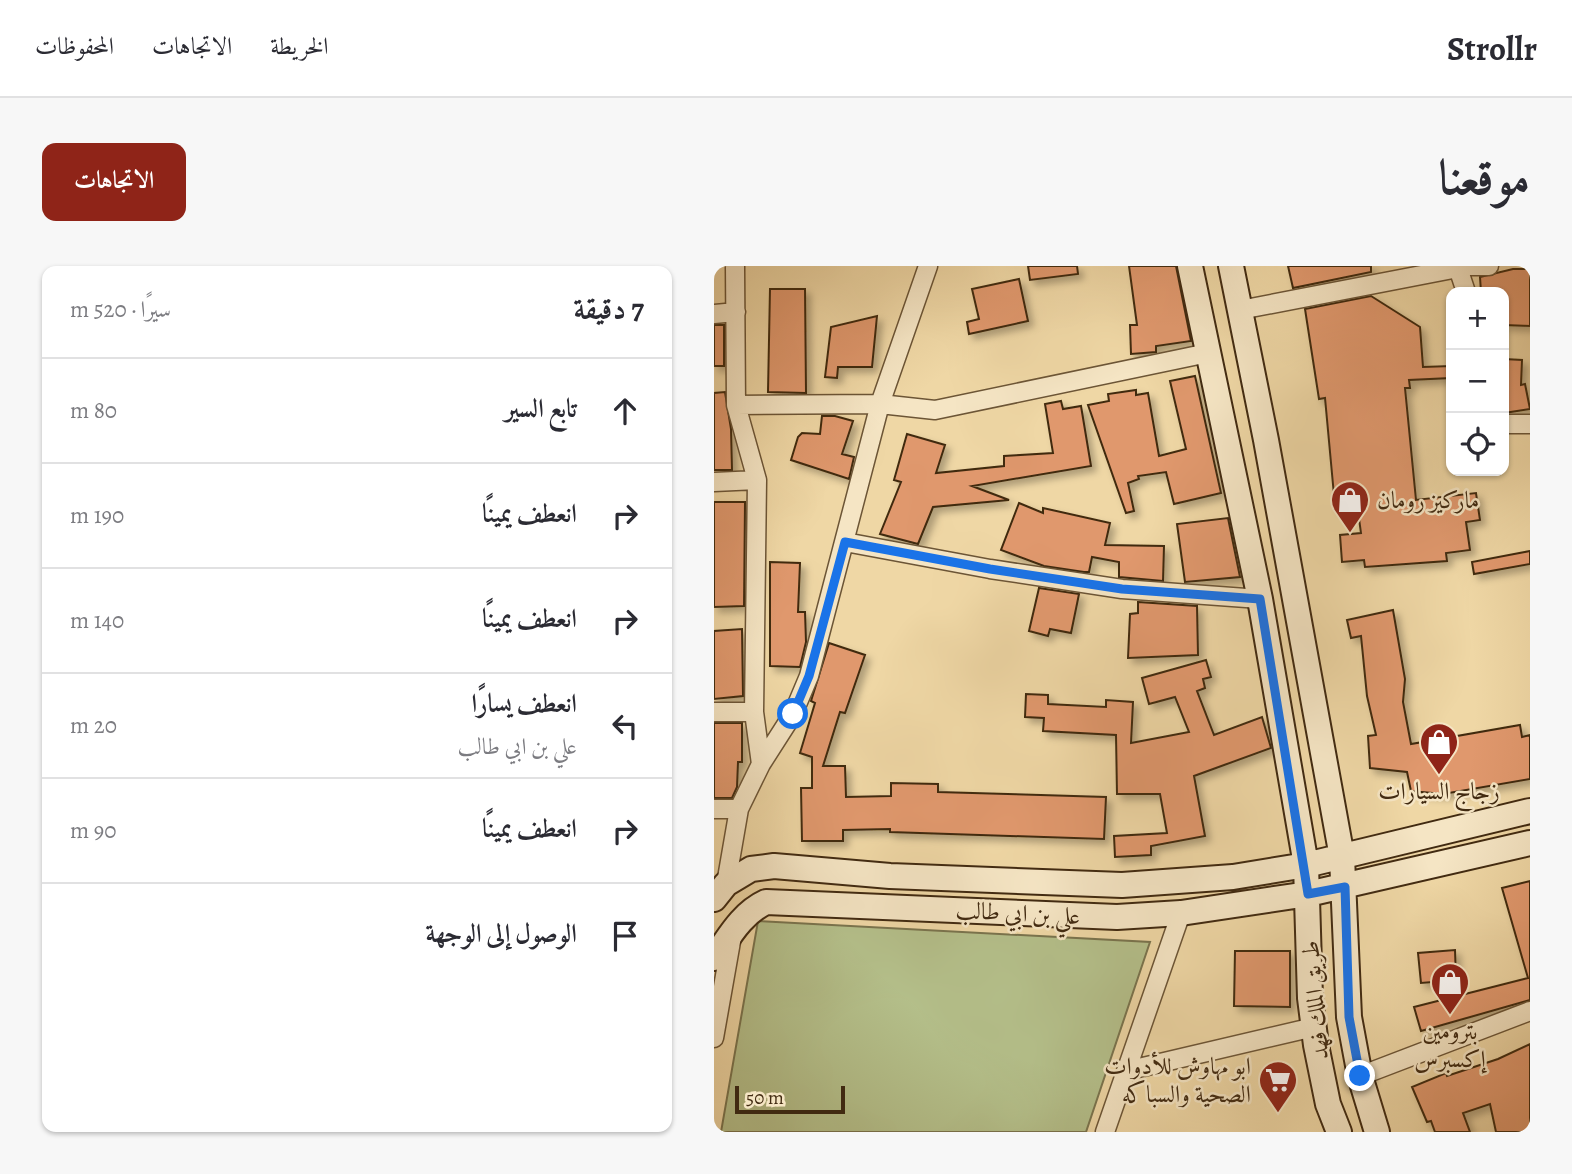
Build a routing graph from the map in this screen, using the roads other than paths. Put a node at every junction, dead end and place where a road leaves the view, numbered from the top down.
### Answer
1 (735, 266) edge
2 (928, 266) edge
3 (1190, 266) edge
4 (1231, 266) edge
5 (1489, 266) edge
6 (1458, 267) edge
7 (1402, 272) edge
8 (1464, 287) edge
9 (1240, 310) junction
10 (736, 312) junction
11 (714, 314) edge
12 (1208, 353) junction
13 (880, 404) junction
14 (736, 405) junction
15 (1509, 424) edge
16 (1530, 424) edge
17 (757, 481) junction
18 (714, 482) edge
19 (845, 542) junction
20 (1260, 599) junction
21 (714, 712) edge
22 (754, 712) junction
23 (761, 764) junction
24 (714, 809) edge
25 (739, 809) junction
26 (1530, 811) edge
27 (1530, 843) edge
28 (1342, 857) junction
29 (1306, 865) junction
30 (1345, 887) junction
31 (720, 891) edge
32 (1308, 894) junction
33 (1181, 913) junction
34 (734, 930) junction
35 (714, 958) edge
36 (1530, 1011) edge
37 (1314, 1027) junction
38 (714, 1038) edge
39 (1126, 1071) junction
40 (1360, 1076) junction
41 (1105, 1132) edge
42 (1339, 1132) edge
43 (1377, 1132) edge

1 - 10 street
2 - 13 street
3 - 12 main road, طريق الملك فهد
4 - 9 main road
5 - 6 street
6 - 7 street
6 - 8 street
7 - 9 street
9 - 28 main road
10 - 11 street
10 - 14 street
12 - 13 street
12 - 20 main road, طريق الملك فهد
13 - 14 street
13 - 19 street
14 - 17 street
15 - 16 street
17 - 18 street
17 - 22 street
19 - 20 street
19 - 23 street
20 - 29 main road, طريق الملك فهد
21 - 22 street
22 - 23 street
23 - 25 street
24 - 25 street
25 - 31 street
26 - 28 main road, علي بن ابي طالب
27 - 30 main road, علي بن ابي طالب
28 - 29 main road, علي بن ابي طالب
28 - 30 main road
29 - 31 main road, علي بن ابي طالب
29 - 32 main road, طريق الملك فهد
30 - 32 main road, علي بن ابي طالب
30 - 40 main road
32 - 33 main road, علي بن ابي طالب
32 - 37 main road, طريق الملك فهد
33 - 34 main road, علي بن ابي طالب
33 - 39 street
34 - 35 main road, علي بن ابي طالب
34 - 38 street
36 - 40 street
37 - 39 street
37 - 42 main road, طريق الملك فهد
39 - 41 street
40 - 43 main road

